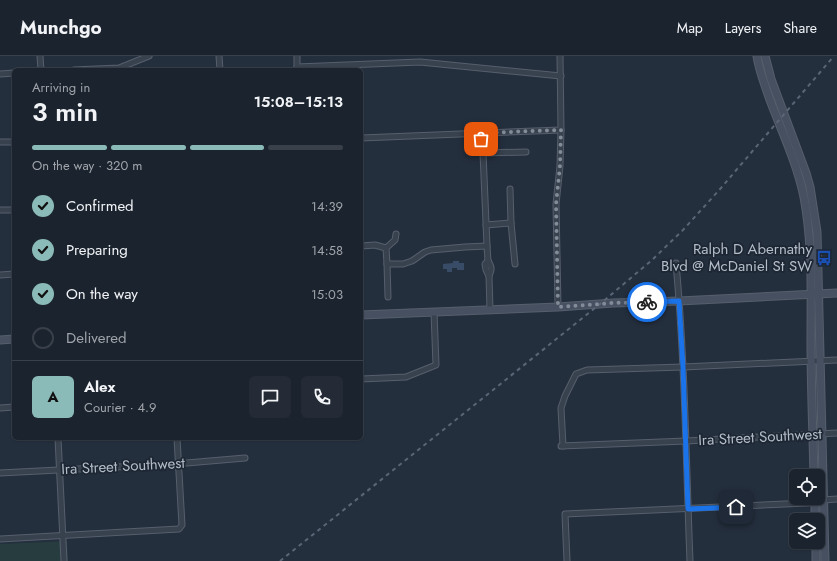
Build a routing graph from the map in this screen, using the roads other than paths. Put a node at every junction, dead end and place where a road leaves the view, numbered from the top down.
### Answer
1 (40, 56) edge
2 (149, 56) edge
3 (219, 56) edge
4 (297, 56) edge
5 (560, 56) edge
6 (757, 56) edge
7 (765, 56) edge
8 (41, 68) edge
9 (119, 68) edge
10 (220, 68) edge
11 (297, 68) edge
12 (12, 73) edge
13 (0, 74) edge
14 (561, 76) junction
15 (561, 130) junction
16 (481, 133) junction
17 (363, 138) edge
18 (0, 142) edge
19 (12, 142) edge
20 (526, 152) dead end
21 (483, 153) junction
22 (510, 189) dead end
23 (0, 210) edge
24 (12, 210) edge
25 (511, 223) junction
26 (486, 224) junction
27 (396, 234) dead end
28 (363, 246) edge
29 (487, 246) junction
30 (386, 248) junction
31 (676, 263) dead end
32 (387, 264) junction
33 (514, 264) dead end
34 (0, 274) edge
35 (12, 274) edge
36 (837, 293) edge
37 (814, 294) junction
38 (388, 297) dead end
39 (679, 301) junction
40 (558, 307) junction
41 (490, 310) junction
42 (434, 312) junction
43 (363, 315) edge
44 (12, 339) edge
45 (0, 340) edge
46 (837, 360) edge
47 (811, 361) junction
48 (820, 361) junction
49 (683, 367) junction
50 (363, 379) edge
51 (12, 407) edge
52 (0, 408) edge
53 (837, 433) edge
54 (813, 434) junction
55 (821, 434) junction
56 (58, 440) edge
57 (177, 440) edge
58 (686, 441) junction
59 (245, 458) dead end
60 (179, 463) junction
61 (814, 469) edge
62 (822, 469) edge
63 (60, 470) junction
64 (0, 473) edge
65 (837, 499) edge
66 (825, 500) edge
67 (789, 504) edge
68 (823, 505) edge
69 (688, 509) junction
70 (62, 535) junction
71 (0, 539) edge
72 (816, 549) edge
73 (64, 561) edge
74 (567, 561) edge
75 (690, 561) edge
76 (816, 561) edge
77 (825, 561) edge

1 - 8 street
2 - 9 street
3 - 10 street
4 - 11 street
5 - 14 street
6 - 37 main road
7 - 37 main road
11 - 14 street
12 - 13 street
14 - 15 street
15 - 16 street
15 - 40 street
16 - 17 street
16 - 21 street
18 - 19 street
20 - 21 street
21 - 26 street
22 - 25 street
23 - 24 street
25 - 26 street
25 - 33 street
26 - 29 street
27 - 30 street
28 - 30 street
29 - 32 street
29 - 41 street
30 - 32 street
31 - 39 street
32 - 38 street
34 - 35 street
36 - 37 main road
37 - 39 main road
37 - 47 main road
37 - 48 main road
39 - 40 main road
39 - 49 street
40 - 41 main road
41 - 42 main road
42 - 43 main road
42 - 50 street
44 - 45 main road
46 - 48 street
47 - 48 street
47 - 49 street
47 - 54 main road
48 - 55 main road
49 - 58 street
49 - 58 street, Ira Street Southwest
51 - 52 street
53 - 55 street, Ira Street Southwest
54 - 55 street, Ira Street Southwest
54 - 58 street, Ira Street Southwest
54 - 61 main road
55 - 62 main road
56 - 63 street
57 - 60 street
58 - 69 street
59 - 60 street, Ira Street Southwest
60 - 63 street, Ira Street Southwest
60 - 70 street
63 - 64 street, Ira Street Southwest
63 - 70 street
65 - 66 street
67 - 69 street
68 - 77 main road
69 - 74 street
69 - 75 street
70 - 71 street
70 - 73 street
72 - 76 main road

